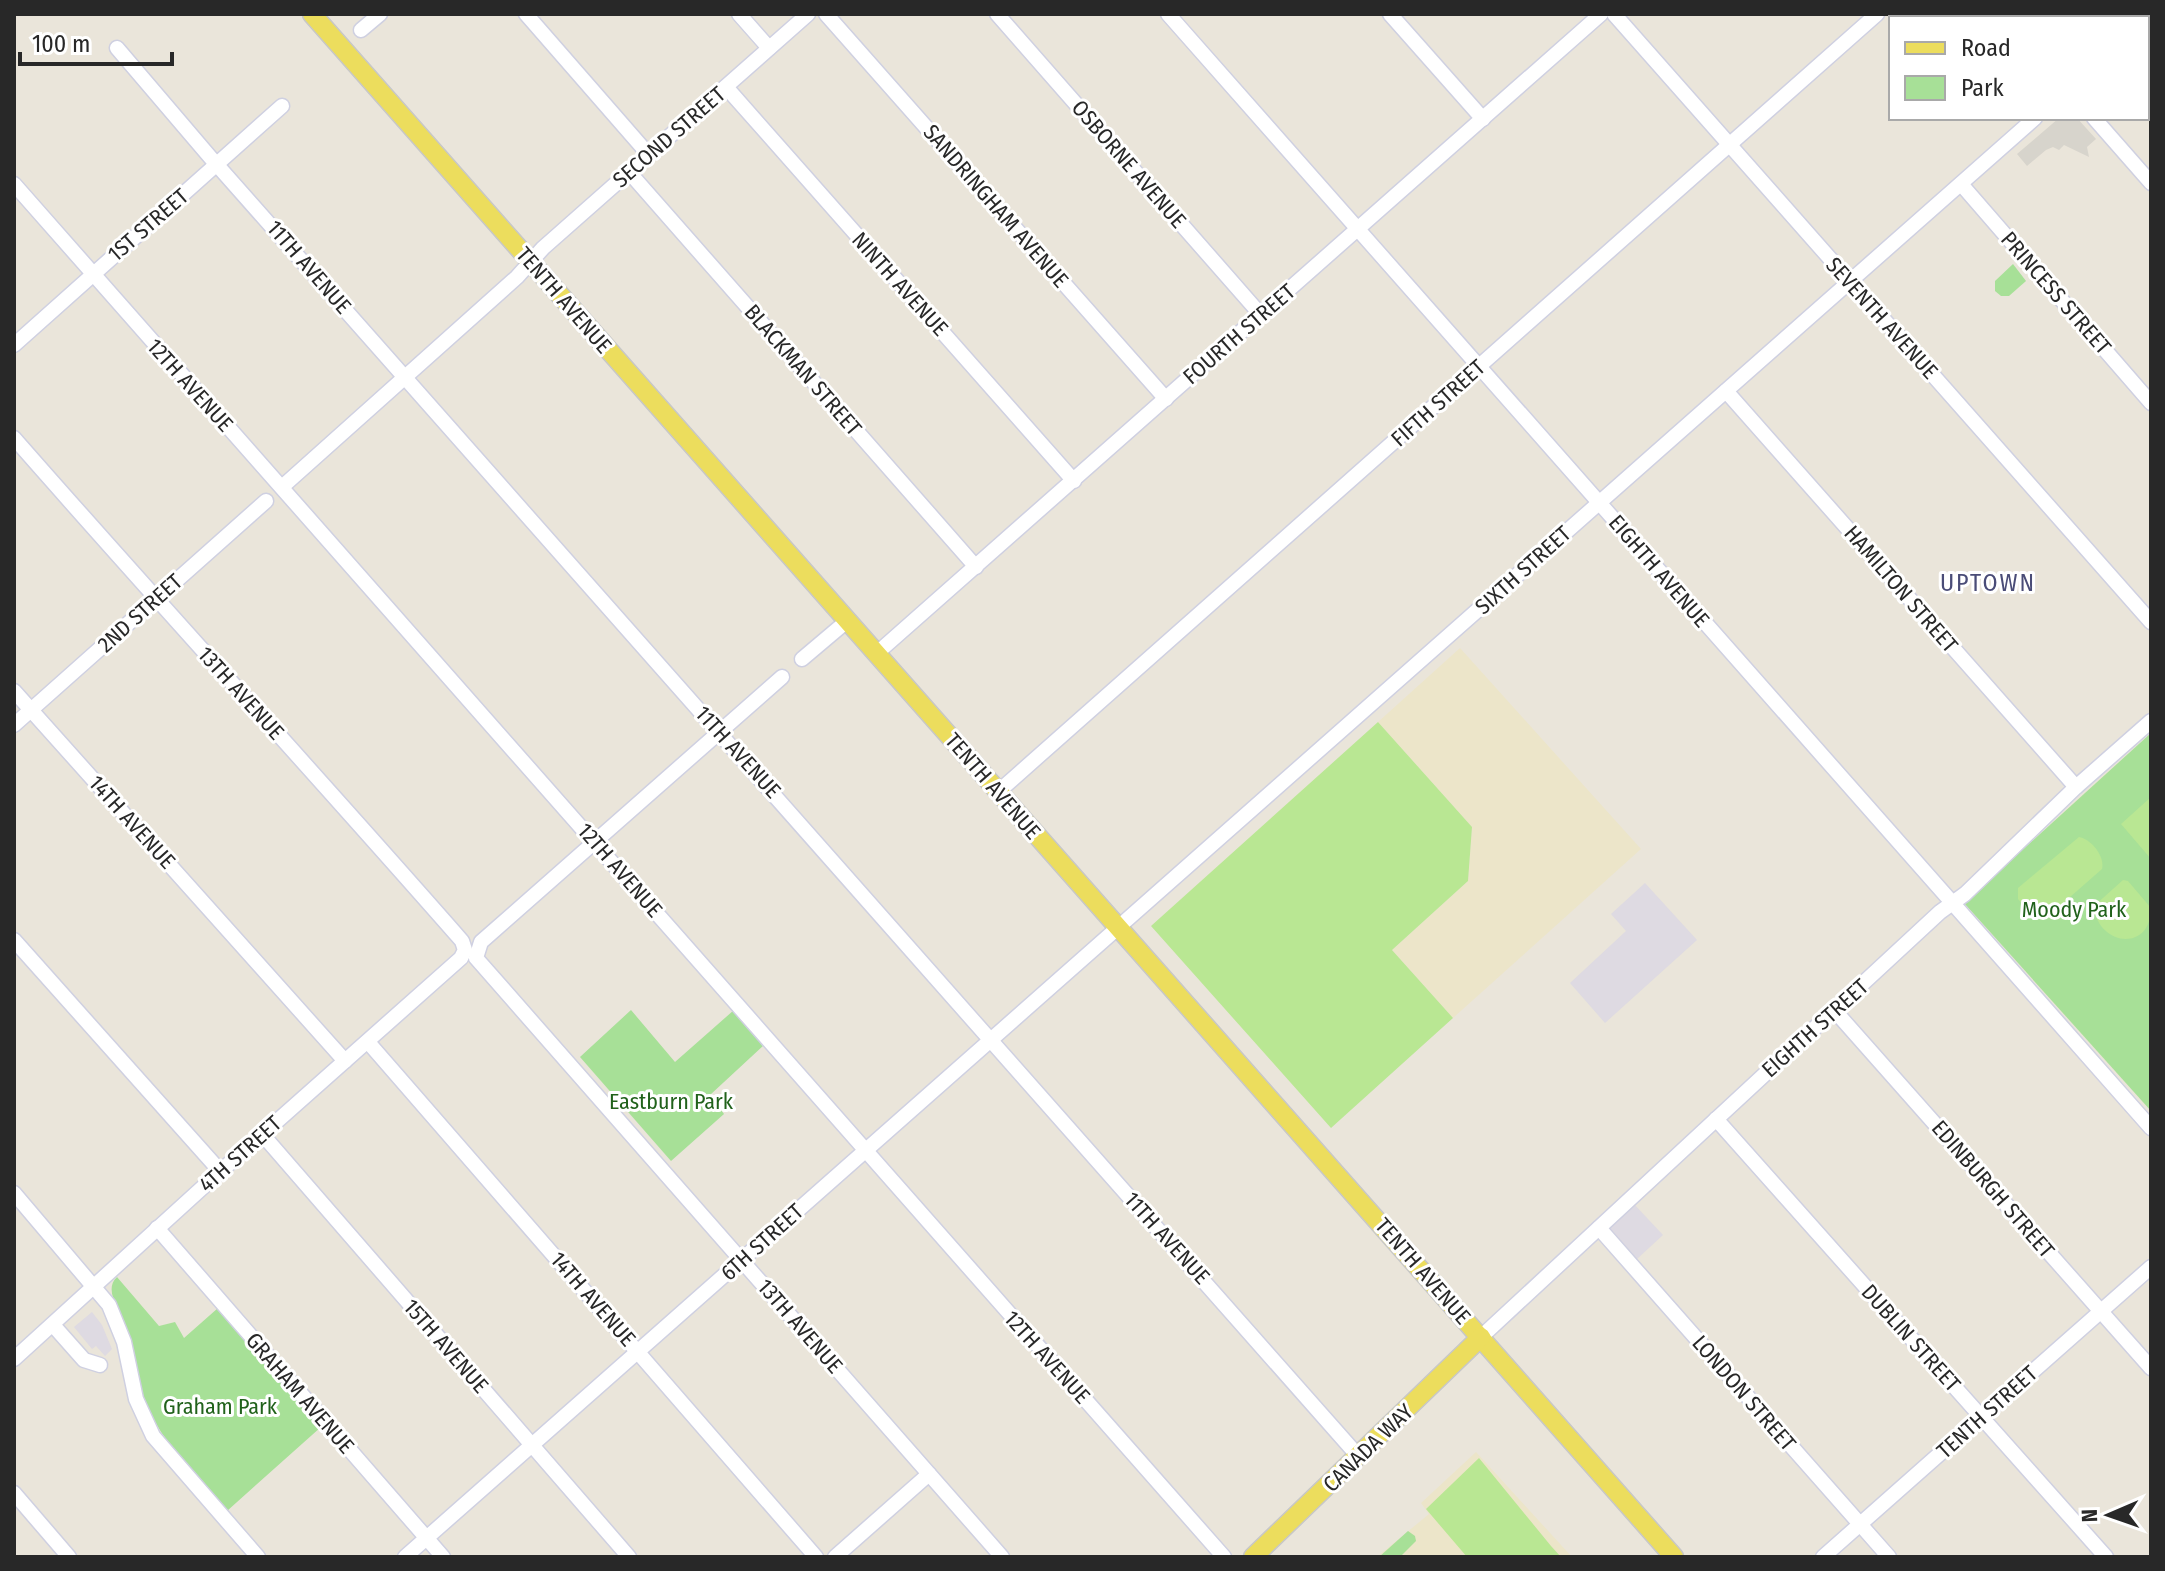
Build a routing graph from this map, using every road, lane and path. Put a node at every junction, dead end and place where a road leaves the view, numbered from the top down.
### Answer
1 (312, 14) edge
2 (380, 14) edge
3 (526, 14) edge
4 (739, 14) edge
5 (808, 14) edge
6 (826, 14) edge
7 (997, 14) edge
8 (1168, 14) edge
9 (1390, 14) edge
10 (1601, 14) edge
11 (1614, 14) edge
12 (1877, 14) edge
13 (361, 30) dead end
14 (117, 48) dead end
15 (769, 48) junction
16 (726, 87) junction
17 (282, 106) dead end
18 (1483, 119) junction
19 (2033, 120) edge
20 (2096, 120) edge
21 (1730, 145) junction
22 (649, 155) junction
23 (217, 164) junction
24 (629, 172) junction
25 (2151, 183) edge
26 (14, 184) edge
27 (1961, 184) junction
28 (1358, 229) junction
29 (531, 262) junction
30 (93, 274) junction
31 (1850, 282) junction
32 (1261, 315) junction
33 (14, 345) edge
34 (1478, 367) junction
35 (405, 376) junction
36 (1726, 391) junction
37 (1166, 399) junction
38 (2151, 403) edge
39 (14, 438) edge
40 (1074, 481) junction
41 (282, 487) junction
42 (266, 501) dead end
43 (1598, 503) junction
44 (976, 567) junction
45 (156, 599) junction
46 (847, 621) junction
47 (2151, 622) edge
48 (876, 654) junction
49 (802, 659) dead end
50 (782, 677) dead end
51 (14, 691) edge
52 (31, 710) junction
53 (2151, 721) edge
54 (14, 725) edge
55 (721, 732) junction
56 (2076, 787) junction
57 (998, 792) junction
58 (595, 841) junction
59 (1952, 901) junction
60 (1119, 927) junction
61 (14, 940) edge
62 (471, 950) junction
63 (1835, 1011) junction
64 (991, 1039) junction
65 (368, 1042) junction
66 (345, 1061) junction
67 (1716, 1119) junction
68 (2151, 1128) edge
69 (262, 1134) junction
70 (865, 1150) junction
71 (220, 1171) junction
72 (14, 1193) edge
73 (157, 1228) junction
74 (1599, 1228) junction
75 (742, 1260) junction
76 (2151, 1267) edge
77 (96, 1286) junction
78 (2101, 1311) junction
79 (53, 1325) junction
80 (1481, 1337) junction
81 (638, 1352) junction
82 (14, 1359) edge
83 (100, 1365) dead end
84 (2151, 1368) edge
85 (1981, 1417) junction
86 (533, 1446) junction
87 (1359, 1457) junction
88 (929, 1474) junction
89 (14, 1493) edge
90 (1860, 1525) junction
91 (427, 1539) junction
92 (69, 1557) edge
93 (258, 1557) edge
94 (405, 1557) edge
95 (443, 1557) edge
96 (629, 1557) edge
97 (816, 1557) edge
98 (835, 1557) edge
99 (1002, 1557) edge
100 (1224, 1557) edge
101 (1253, 1557) edge
102 (1674, 1557) edge
103 (1823, 1557) edge
104 (1889, 1557) edge
105 (2106, 1557) edge

1 - 29 main road, TENTH AVENUE
2 - 13 street
3 - 22 street
4 - 15 street
5 - 15 street, SECOND STREET
6 - 37 street, SANDRINGHAM AVENUE
7 - 32 street, OSBORNE AVENUE
8 - 28 street, EIGHTH AVENUE
9 - 18 street
10 - 18 street, FOURTH STREET
11 - 21 street, SEVENTH AVENUE
12 - 21 street, FIFTH STREET
14 - 23 street, 11TH AVENUE
15 - 16 street, SECOND STREET
16 - 22 street, SECOND STREET
16 - 40 street, NINTH AVENUE
17 - 23 street, 1ST STREET
18 - 28 street, FOURTH STREET
19 - 27 street, SIXTH STREET
20 - 25 street
21 - 31 street, SEVENTH AVENUE
21 - 34 street, FIFTH STREET
22 - 24 street, SECOND STREET
23 - 30 street, 1ST STREET
23 - 35 street, 11TH AVENUE
24 - 29 street, SECOND STREET
24 - 44 street, BLACKMAN STREET
26 - 30 street, 12TH AVENUE
27 - 31 street, SIXTH STREET
27 - 38 street, PRINCESS STREET
28 - 32 street, FOURTH STREET
28 - 34 street, EIGHTH AVENUE
29 - 35 street
29 - 46 main road, TENTH AVENUE
30 - 33 street, 1ST STREET
30 - 41 street, 12TH AVENUE
31 - 36 street, SIXTH STREET
31 - 47 street, SEVENTH AVENUE
32 - 37 street, FOURTH STREET
34 - 43 street, EIGHTH AVENUE
34 - 57 street, FIFTH STREET
35 - 41 street
35 - 55 street, 11TH AVENUE
36 - 43 street, SIXTH STREET
36 - 56 street, HAMILTON STREET
37 - 40 street, FOURTH STREET
39 - 45 street, 13TH AVENUE
40 - 44 street, FOURTH STREET
41 - 58 street, 12TH AVENUE
42 - 45 street, 2ND STREET
43 - 59 street, EIGHTH AVENUE
43 - 60 street, SIXTH STREET
44 - 48 street, FOURTH STREET
45 - 52 street, 2ND STREET
45 - 62 street, 13TH AVENUE
46 - 48 main road, TENTH AVENUE
46 - 49 street
48 - 57 main road, TENTH AVENUE
50 - 55 street, 4TH STREET
51 - 52 street, 14TH AVENUE
52 - 54 street, 2ND STREET
52 - 66 street, 14TH AVENUE
53 - 56 street, EIGHTH STREET
55 - 58 street, 4TH STREET
55 - 64 street, 11TH AVENUE
56 - 59 street, EIGHTH STREET
57 - 60 main road, TENTH AVENUE
58 - 62 street, 4TH STREET
58 - 70 street, 12TH AVENUE
59 - 63 street, EIGHTH STREET
59 - 68 street, EIGHTH AVENUE
60 - 64 street, 6TH STREET
60 - 80 main road, TENTH AVENUE
61 - 71 street
62 - 65 street, 4TH STREET
62 - 75 street, 13TH AVENUE
63 - 67 street, EIGHTH STREET
63 - 78 street, EDINBURGH STREET
64 - 70 street, 6TH STREET
64 - 87 street, 11TH AVENUE
65 - 66 street, 4TH STREET
65 - 81 street, 14TH AVENUE
66 - 69 street, 4TH STREET
67 - 74 street, EIGHTH STREET
67 - 85 street, DUBLIN STREET
69 - 71 street, 4TH STREET
69 - 86 street, 15TH AVENUE
70 - 75 street, 6TH STREET
70 - 100 street, 12TH AVENUE
71 - 73 street, 4TH STREET
72 - 77 street
73 - 77 street, 4TH STREET
73 - 91 street, GRAHAM AVENUE
74 - 80 street, EIGHTH STREET
74 - 90 street, LONDON STREET
75 - 81 street, 6TH STREET
75 - 88 street, 13TH AVENUE
76 - 78 street, TENTH STREET
77 - 79 street, 4TH STREET
77 - 93 street
78 - 84 street, EDINBURGH STREET
78 - 85 street, TENTH STREET
79 - 82 street, 4TH STREET
79 - 83 street
80 - 87 main road, CANADA WAY
80 - 102 main road, TENTH AVENUE
81 - 86 street, 6TH STREET
81 - 97 street, 14TH AVENUE
85 - 90 street, TENTH STREET
85 - 105 street, DUBLIN STREET
86 - 91 street, 6TH STREET
86 - 96 street, 15TH AVENUE
87 - 101 main road, CANADA WAY
88 - 98 street
88 - 99 street, 13TH AVENUE
89 - 92 street
90 - 103 street, TENTH STREET
90 - 104 street, LONDON STREET
91 - 94 street, 6TH STREET
91 - 95 street, GRAHAM AVENUE

